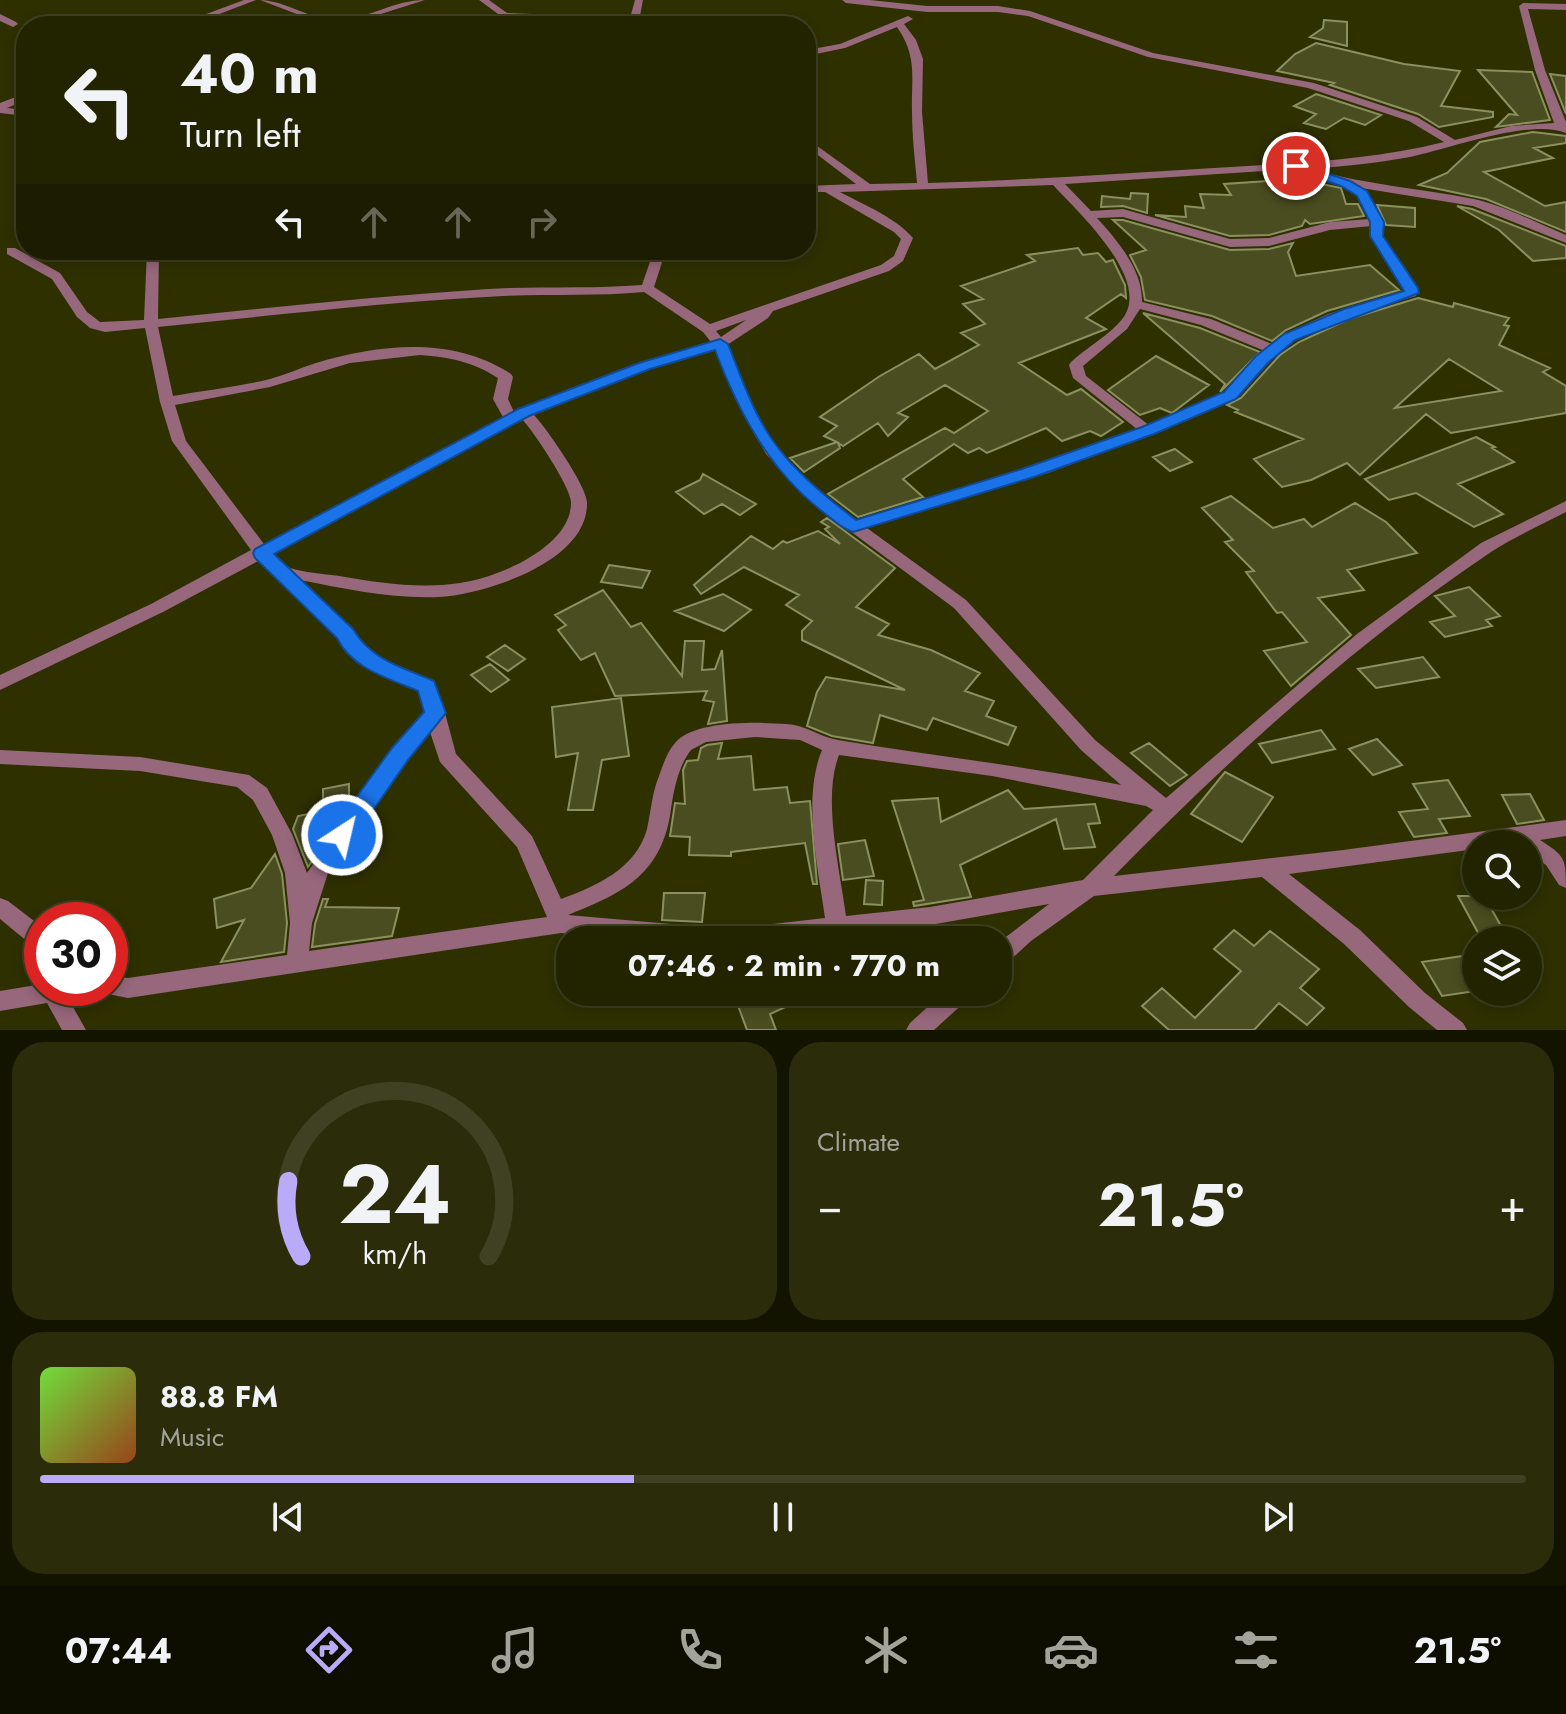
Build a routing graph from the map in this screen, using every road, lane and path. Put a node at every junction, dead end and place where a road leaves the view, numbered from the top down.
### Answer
1 (252, 0) edge
2 (264, 0) edge
3 (421, 0) edge
4 (483, 0) edge
5 (846, 0) edge
6 (940, 0) edge
7 (1541, 0) edge
8 (1526, 3) edge
9 (1566, 5) edge
10 (927, 9) junction
11 (207, 16) edge
12 (307, 16) edge
13 (367, 16) edge
14 (505, 16) edge
15 (0, 17) edge
16 (899, 23) junction
17 (13, 24) dead end
18 (816, 51) edge
19 (1564, 127) edge
20 (1451, 142) junction
21 (816, 149) edge
22 (1296, 166) junction
23 (1056, 182) junction
24 (1346, 183) junction
25 (923, 187) junction
26 (868, 188) junction
27 (891, 188) junction
28 (816, 189) edge
29 (827, 189) junction
30 (1086, 215) junction
31 (871, 216) junction
32 (1377, 222) junction
33 (1566, 239) edge
34 (23, 260) edge
35 (153, 260) edge
36 (657, 260) edge
37 (647, 288) junction
38 (1135, 304) junction
39 (769, 307) junction
40 (151, 323) junction
41 (708, 329) junction
42 (720, 344) junction
43 (1274, 350) junction
44 (167, 402) junction
45 (518, 415) junction
46 (1148, 431) junction
47 (1566, 506) edge
48 (853, 527) junction
49 (262, 553) junction
50 (281, 571) junction
51 (0, 683) edge
52 (436, 713) junction
53 (833, 747) junction
54 (0, 757) edge
55 (1159, 804) junction
56 (1560, 828) edge
57 (1462, 842) edge
58 (1542, 852) edge
59 (1553, 859) junction
60 (1265, 867) junction
61 (1566, 879) edge
62 (1089, 888) junction
63 (0, 907) edge
64 (559, 917) junction
65 (301, 923) junction
66 (24, 926) edge
67 (631, 926) edge
68 (837, 926) joint
69 (1012, 944) edge
70 (297, 962) junction
71 (128, 988) edge
72 (24, 997) edge
73 (0, 1001) edge
74 (61, 1006) edge
75 (945, 1006) edge
76 (74, 1030) edge
77 (918, 1030) edge
78 (1455, 1030) edge

1 - 11 street
2 - 12 street
3 - 13 street
4 - 14 street
5 - 10 street
6 - 10 street
7 - 9 street
8 - 9 street
8 - 19 street
10 - 16 street
10 - 20 street
15 - 17 street
16 - 18 street
16 - 25 street
19 - 20 street
20 - 22 street
21 - 26 street
22 - 23 street
22 - 24 street
23 - 25 street
23 - 30 street
24 - 32 street
24 - 33 street
25 - 27 street
26 - 27 street
26 - 29 street
27 - 31 street
28 - 29 street
29 - 31 street
30 - 32 street
30 - 38 street
31 - 39 street
32 - 43 street
34 - 40 street
35 - 40 street
36 - 37 street
37 - 40 street
37 - 41 street
38 - 43 street
38 - 46 street
39 - 41 street
39 - 42 street
40 - 44 street
41 - 42 street
42 - 45 street
42 - 48 street
43 - 46 street
44 - 45 street
44 - 49 street
45 - 49 street
45 - 50 street
46 - 48 street
47 - 55 street
48 - 55 street
49 - 50 street
49 - 51 street
50 - 52 street
52 - 64 street
52 - 65 street
53 - 55 street
53 - 64 street
53 - 68 street
54 - 65 street
55 - 62 street
56 - 59 street
57 - 60 street
58 - 59 street
59 - 61 street
60 - 62 street
60 - 78 street
62 - 68 street
62 - 69 street
63 - 66 street
64 - 67 street
64 - 70 street
65 - 70 street
70 - 71 street
72 - 73 street
74 - 76 street
75 - 77 street

